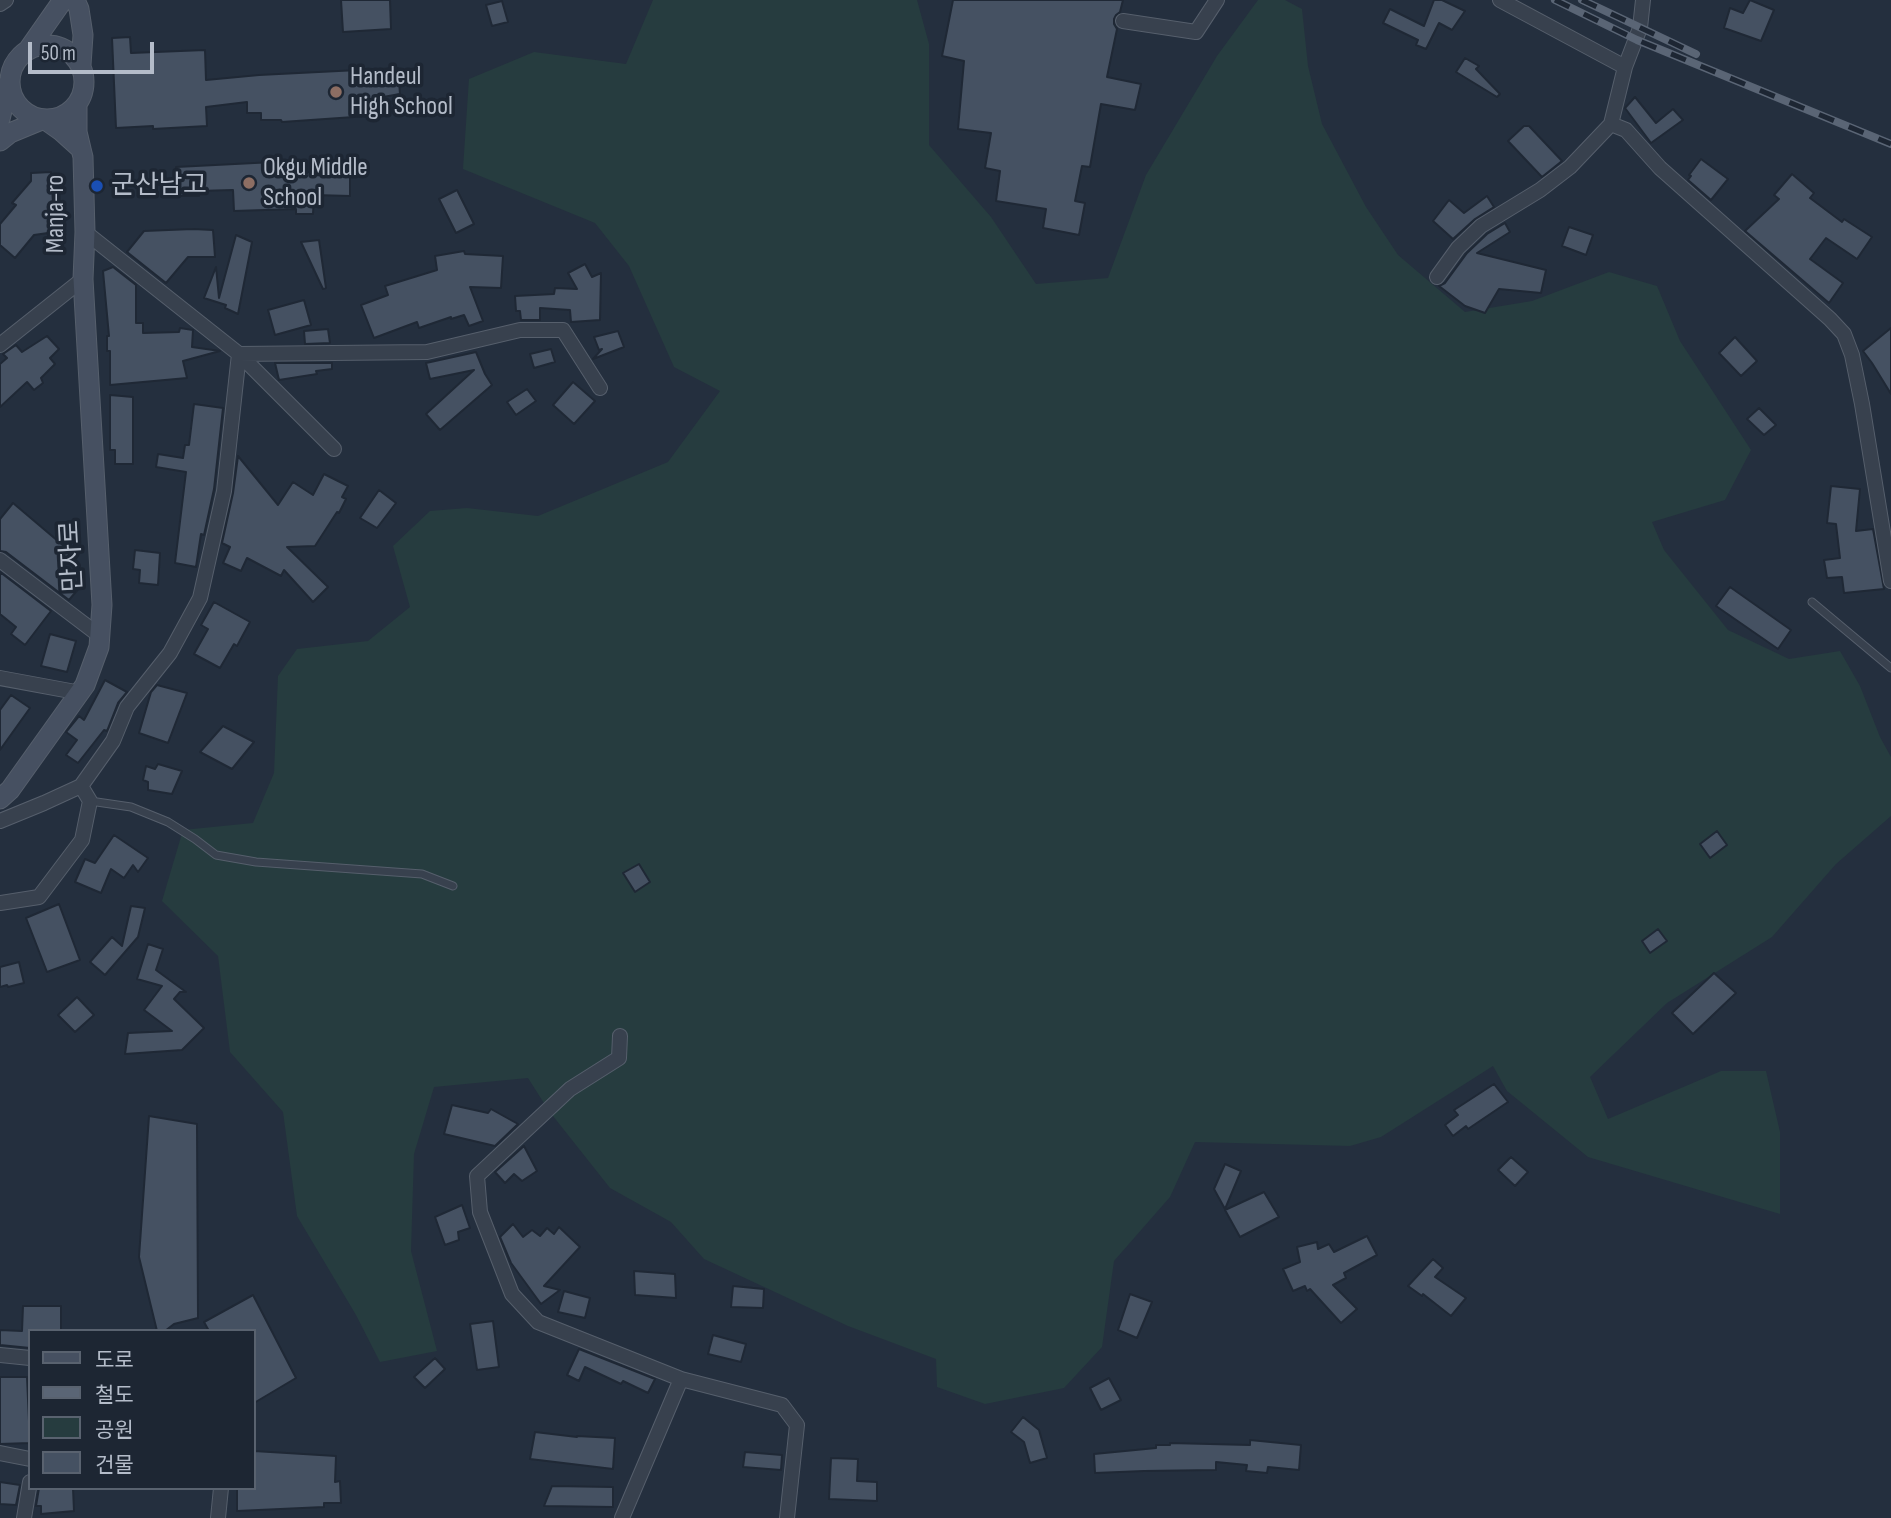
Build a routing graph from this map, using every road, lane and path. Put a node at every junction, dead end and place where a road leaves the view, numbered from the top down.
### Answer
1 (6, 0) edge
2 (63, 0) edge
3 (75, 0) edge
4 (1217, 0) edge
5 (1500, 0) edge
6 (1643, 0) edge
7 (0, 4) edge
8 (1123, 21) dead end
9 (28, 50) junction
10 (81, 65) junction
11 (1625, 66) junction
12 (10, 81) junction
13 (77, 104) junction
14 (0, 118) edge
15 (44, 119) junction
16 (1611, 124) junction
17 (0, 141) edge
18 (81, 149) junction
19 (85, 232) junction
20 (1437, 277) dead end
21 (83, 279) junction
22 (0, 345) edge
23 (239, 354) junction
24 (600, 388) dead end
25 (334, 449) dead end
26 (0, 560) edge
27 (1891, 581) edge
28 (1812, 602) dead end
29 (100, 636) junction
30 (1891, 668) edge
31 (0, 678) edge
32 (81, 692) junction
33 (81, 786) junction
34 (0, 799) edge
35 (90, 801) junction
36 (0, 821) edge
37 (453, 886) dead end
38 (0, 903) edge
39 (620, 1037) dead end
40 (0, 1355) edge
41 (28, 1358) edge
42 (681, 1379) junction
43 (0, 1453) edge
44 (28, 1459) edge
45 (29, 1490) edge
46 (220, 1490) edge
47 (24, 1518) edge
48 (218, 1518) edge
49 (622, 1518) edge
50 (787, 1518) edge

1 - 7 street
2 - 9 street
3 - 10 street
4 - 8 street
5 - 11 street
6 - 11 street
9 - 10 street
9 - 12 street
10 - 13 street
11 - 16 street
12 - 14 street
12 - 15 street
13 - 15 street
13 - 18 street, Manja-ro
15 - 17 street
15 - 18 street
16 - 20 street
16 - 27 street
18 - 19 street, Manja-ro
19 - 21 street, Manja-ro
19 - 23 street
21 - 22 street
21 - 29 street, 만자로
23 - 24 street
23 - 25 street
23 - 33 street
26 - 29 street
28 - 30 lane
29 - 32 street, 만자로
31 - 32 street
32 - 34 street, 만자로
33 - 35 street
33 - 36 street
35 - 37 lane
35 - 38 street
39 - 42 street
40 - 41 street
42 - 49 street
42 - 50 street
43 - 44 street
45 - 47 street
46 - 48 street

